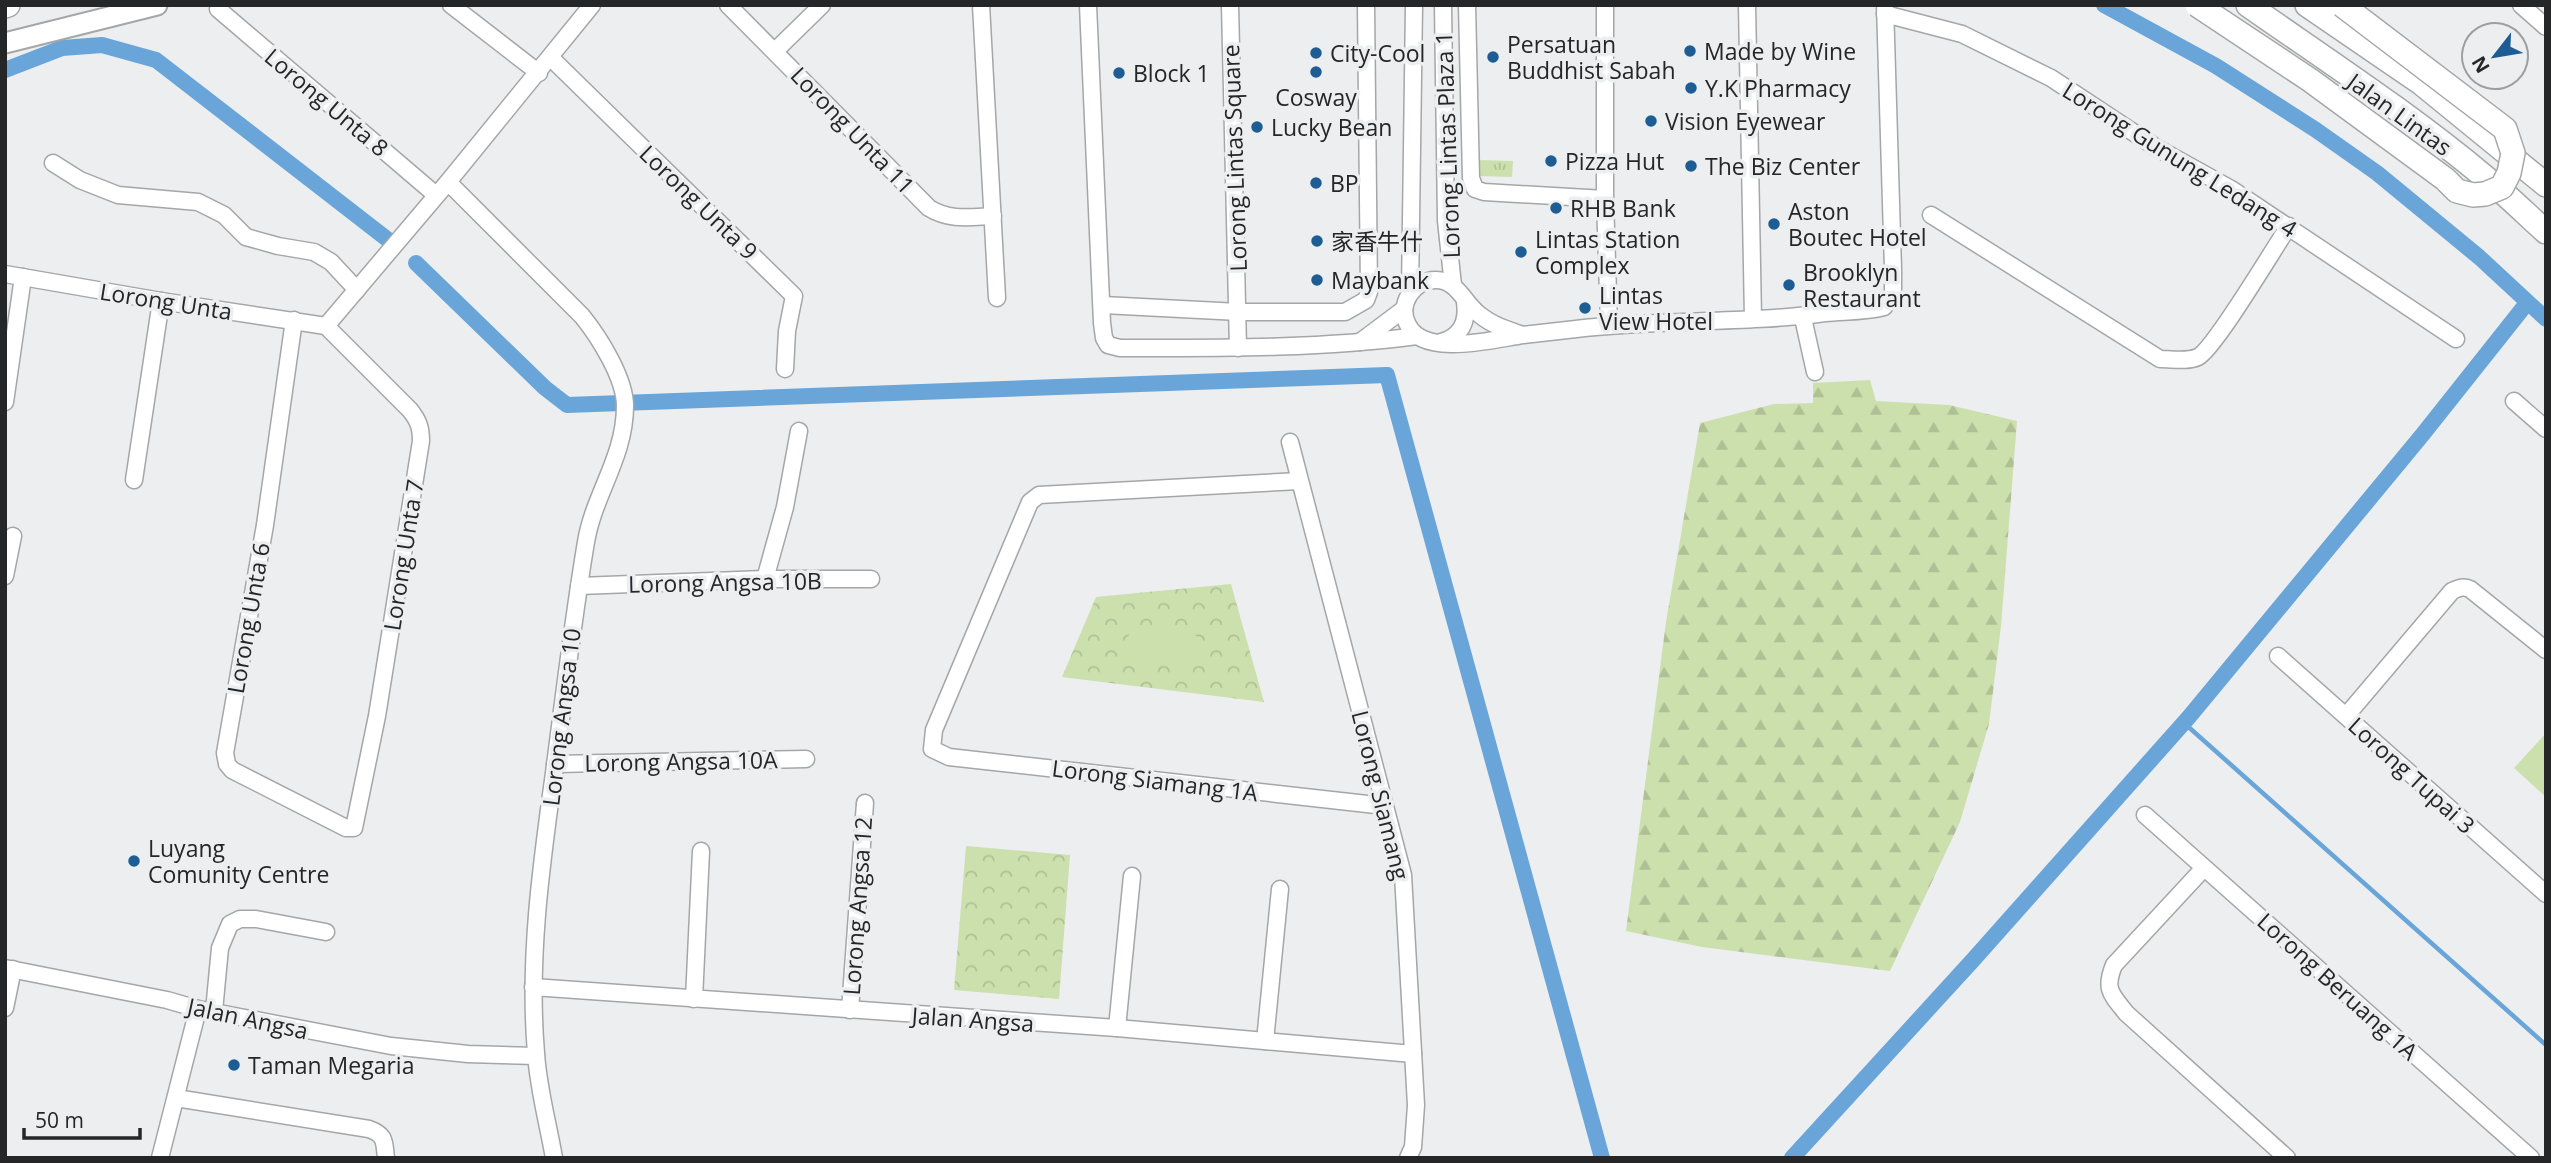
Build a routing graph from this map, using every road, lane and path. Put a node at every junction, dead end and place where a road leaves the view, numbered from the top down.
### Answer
1 (158, 5) edge
2 (451, 5) edge
3 (592, 5) edge
4 (728, 5) edge
5 (822, 5) edge
6 (981, 5) edge
7 (1088, 5) edge
8 (1230, 5) edge
9 (1366, 5) edge
10 (1413, 5) edge
11 (1443, 5) edge
12 (1468, 5) edge
13 (1605, 5) edge
14 (1747, 5) edge
15 (2197, 5) edge
16 (2248, 5) edge
17 (2307, 5) edge
18 (2342, 5) edge
19 (2521, 5) edge
20 (218, 9) dead end
21 (1885, 9) edge
22 (2546, 27) edge
23 (5, 43) edge
24 (775, 51) junction
25 (550, 57) junction
26 (538, 73) junction
27 (53, 163) dead end
28 (2546, 185) edge
29 (442, 189) junction
30 (1605, 199) junction
31 (1931, 215) dead end
32 (993, 216) junction
33 (2289, 226) junction
34 (2546, 232) edge
35 (5, 274) edge
36 (23, 277) junction
37 (1453, 285) junction
38 (357, 290) junction
39 (1410, 292) junction
40 (997, 298) dead end
41 (161, 301) junction
42 (1465, 302) junction
43 (1103, 305) junction
44 (1404, 309) junction
45 (1238, 312) junction
46 (1753, 318) junction
47 (1803, 318) junction
48 (294, 320) junction
49 (1609, 325) junction
50 (326, 326) junction
51 (1523, 335) junction
52 (1417, 336) junction
53 (2456, 339) dead end
54 (1440, 342) junction
55 (1358, 344) junction
56 (1238, 348) junction
57 (785, 369) dead end
58 (1815, 372) dead end
59 (2514, 401) dead end
60 (5, 402) edge
61 (2546, 429) edge
62 (799, 431) dead end
63 (1290, 442) dead end
64 (134, 480) dead end
65 (1299, 481) junction
66 (13, 536) dead end
67 (5, 576) edge
68 (765, 579) junction
69 (872, 579) dead end
70 (579, 586) junction
71 (2546, 650) edge
72 (2278, 656) dead end
73 (2346, 716) junction
74 (806, 759) dead end
75 (555, 764) junction
76 (865, 803) dead end
77 (1385, 806) junction
78 (2145, 815) dead end
79 (357, 819) joint
80 (701, 851) dead end
81 (2204, 868) junction
82 (1132, 876) dead end
83 (1280, 889) dead end
84 (2546, 894) edge
85 (326, 932) dead end
86 (9, 968) edge
87 (533, 987) junction
88 (694, 999) junction
89 (5, 1008) edge
90 (206, 1010) junction
91 (850, 1010) junction
92 (1117, 1028) junction
93 (1265, 1041) junction
94 (1413, 1054) junction
95 (536, 1056) junction
96 (176, 1098) junction
97 (160, 1158) edge
98 (386, 1158) edge
99 (554, 1158) edge
100 (1408, 1158) edge
101 (2287, 1158) edge
102 (2531, 1158) edge

1 - 23 main road
2 - 26 street
3 - 25 street
4 - 24 street, Lorong Unta 11
5 - 24 street
6 - 32 street
7 - 43 street
8 - 45 street, Lorong Lintas Square
9 - 45 street
10 - 39 street, Lorong Lintas Plaza 1
11 - 37 street, Lorong Lintas Plaza 1
12 - 30 street, Lorong Lintas Plaza 1
13 - 30 street
14 - 46 street
15 - 18 highway, bridge
16 - 34 highway, Jalan Lintas
17 - 28 highway, Jalan Lintas
19 - 22 street
20 - 29 street, Lorong Unta 8
21 - 33 street, Lorong Gunung Ledang 4
21 - 47 street
24 - 32 street, Lorong Unta 11
25 - 26 street
25 - 57 street, Lorong Unta 9
26 - 29 street
27 - 38 street
29 - 38 street
29 - 70 street, Lorong Angsa 10
30 - 49 street
31 - 33 street
32 - 40 street
33 - 53 street, Lorong Gunung Ledang 4
35 - 36 street, Lorong Unta
36 - 41 street, Lorong Unta
36 - 60 street
37 - 39 street
37 - 42 street
38 - 50 street
39 - 44 street
41 - 48 street, Lorong Unta
41 - 64 street
42 - 51 street
42 - 54 street
43 - 45 street
43 - 56 street
44 - 52 street
44 - 55 street
45 - 56 street, Lorong Lintas Square
46 - 47 street
46 - 49 street
47 - 58 street
48 - 50 street, Lorong Unta
48 - 79 street, Lorong Unta 6
49 - 51 street
50 - 79 street, Lorong Unta 7
51 - 54 street
52 - 54 street
52 - 55 street
55 - 56 street
59 - 61 street
62 - 68 street
63 - 65 street, Lorong Siamang
65 - 77 street, Lorong Siamang
65 - 77 street, Lorong Siamang 1A
66 - 67 street
68 - 69 street, Lorong Angsa 10B
68 - 70 street, Lorong Angsa 10B
70 - 75 street, Lorong Angsa 10
71 - 73 street
72 - 73 street, Lorong Tupai 3
73 - 84 street, Lorong Tupai 3
74 - 75 street, Lorong Angsa 10A
75 - 87 street, Lorong Angsa 10
76 - 91 street, Lorong Angsa 12
77 - 94 street, Lorong Siamang
78 - 81 street, Lorong Beruang 1A
80 - 88 street
81 - 101 street
81 - 102 street, Lorong Beruang 1A
82 - 92 street
83 - 93 street
85 - 90 street
86 - 89 street
86 - 90 street, Jalan Angsa
87 - 88 street, Jalan Angsa
87 - 95 street, Lorong Angsa 10
88 - 91 street, Jalan Angsa
90 - 95 street, Jalan Angsa
90 - 96 street
91 - 92 street, Jalan Angsa
92 - 93 street, Jalan Angsa
93 - 94 street, Jalan Angsa
94 - 100 street, Lorong Siamang
95 - 99 street, Lorong Angsa 10
96 - 97 street
96 - 98 street

